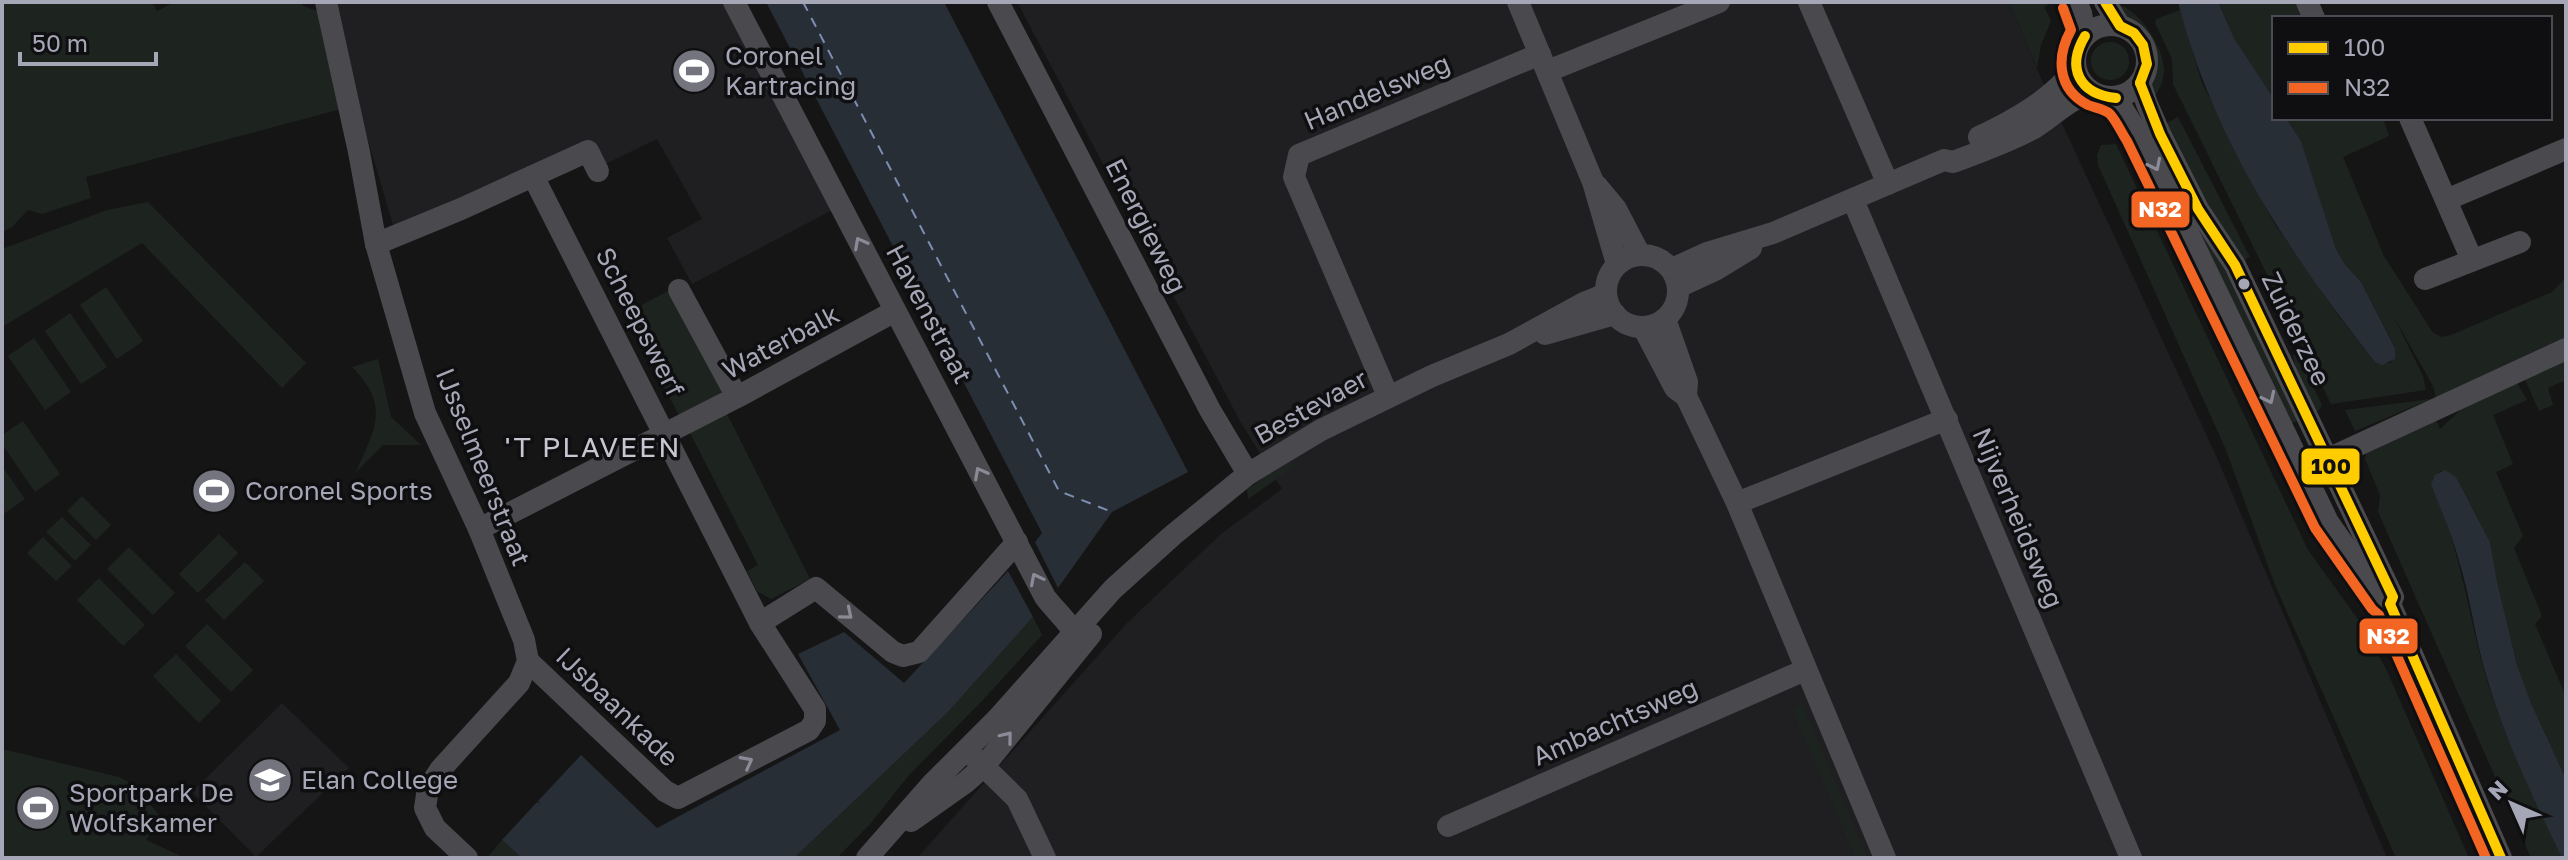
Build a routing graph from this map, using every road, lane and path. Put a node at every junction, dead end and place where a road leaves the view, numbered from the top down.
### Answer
1 (326, 2) edge
2 (734, 2) edge
3 (998, 2) edge
4 (1518, 2) edge
5 (1719, 2) edge
6 (1809, 2) edge
7 (2076, 2) edge
8 (2105, 2) edge
9 (2120, 26) junction
10 (2085, 36) junction
11 (1544, 62) junction
12 (2075, 69) junction
13 (2140, 83) junction
14 (2104, 96) junction
15 (2411, 120) edge
16 (2566, 149) edge
17 (1944, 160) junction
18 (598, 171) dead end
19 (533, 176) junction
20 (1593, 182) junction
21 (1888, 184) junction
22 (1853, 200) junction
23 (2446, 200) junction
24 (2520, 242) dead end
25 (376, 244) junction
26 (1640, 255) junction
27 (2472, 260) junction
28 (1617, 264) junction
29 (1675, 278) junction
30 (2425, 279) dead end
31 (679, 290) dead end
32 (1610, 304) junction
33 (895, 311) junction
34 (1665, 319) junction
35 (1643, 327) junction
36 (2566, 349) edge
37 (1388, 396) junction
38 (1686, 396) junction
39 (737, 397) junction
40 (1947, 419) junction
41 (666, 435) junction
42 (2328, 459) junction
43 (2303, 471) junction
44 (1248, 474) junction
45 (1737, 503) junction
46 (479, 529) junction
47 (1017, 542) junction
48 (2390, 604) junction
49 (760, 623) junction
50 (1077, 639) junction
51 (528, 661) junction
52 (1805, 670) junction
53 (965, 749) junction
54 (984, 766) junction
55 (1448, 826) dead end
56 (884, 841) junction
57 (467, 858) edge
58 (867, 858) edge
59 (1045, 858) edge
60 (1885, 858) edge
61 (2131, 858) edge
62 (2501, 858) edge

1 - 25 street, IJsselmeerstraat
33 -> 2 street, Havenstraat
3 - 44 street, Energieweg
4 - 11 street
5 - 11 street
6 - 21 street
7 - 10 street
8 - 9 street
9 - 10 street
9 - 13 street
10 - 12 street
11 - 20 street
11 - 37 street, Handelsweg
12 - 14 street
12 - 17 street
13 - 14 street
13 - 42 street, Zuiderzee
14 - 17 street
14 -> 43 street, Zuiderzee
15 - 23 street
16 - 23 street
17 - 21 street
18 - 19 street
19 - 25 street
19 - 41 street, Scheepswerf
20 - 26 street
20 - 28 street
21 - 22 street
22 - 29 street
22 - 40 street, Nijverheidsweg
23 - 27 street
24 - 27 street
25 - 46 street, IJsselmeerstraat
26 - 28 street
26 - 29 street
27 - 30 street
28 - 32 street
29 - 34 street
31 - 39 street, Scheepswerf
32 - 35 street
32 - 37 street, Bestevaer
33 - 39 street, Waterbalk
47 -> 33 street, Havenstraat
34 - 35 street
34 - 38 street
35 - 38 street
36 - 42 street
37 - 44 street, Bestevaer
38 - 45 street
39 - 41 street, Waterbalk
40 - 45 street
40 - 61 street, Nijverheidsweg
41 - 46 street, Waterbalk
41 - 49 street, Scheepswerf
42 - 43 street
42 - 48 street, Zuiderzee
43 - 48 street, Zuiderzee
44 - 50 street, Bestevaer
45 - 52 street
46 - 51 street, IJsselmeerstraat
49 -> 47 street
50 -> 47 street, Havenstraat
48 - 62 street, Zuiderzee
51 -> 49 street, IJsbaankade
50 - 53 street, Bestevaer
54 -> 50 street, Bestevaer
51 - 57 street
52 - 55 street, Ambachtsweg
52 - 60 street
53 - 54 street
53 - 56 street, Bestevaer
54 - 56 street, Bestevaer
54 - 59 street
56 - 58 street, Bestevaer

